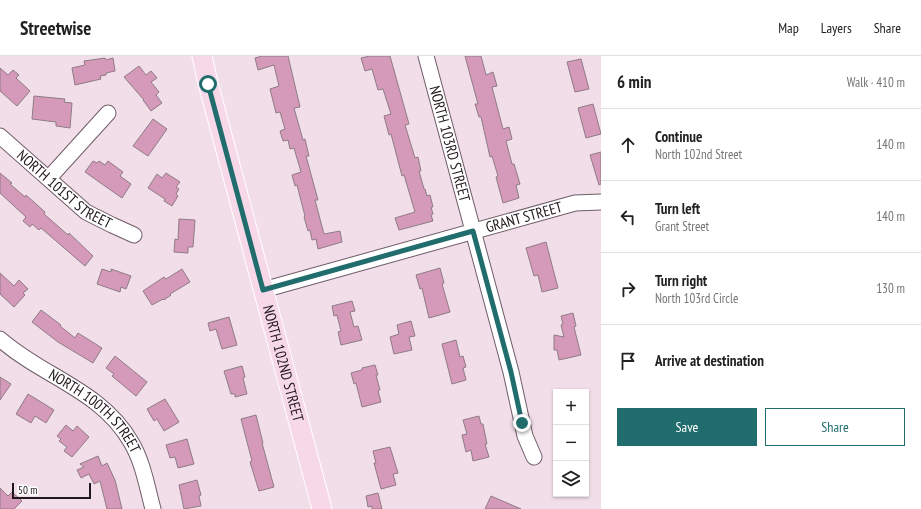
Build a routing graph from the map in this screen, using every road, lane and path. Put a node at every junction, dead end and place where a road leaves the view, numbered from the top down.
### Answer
1 (202, 56) edge
2 (426, 56) edge
3 (108, 113) dead end
4 (0, 136) edge
5 (49, 178) junction
6 (601, 202) edge
7 (473, 231) junction
8 (134, 235) dead end
9 (263, 290) junction
10 (0, 339) edge
11 (534, 457) dead end
12 (153, 509) edge
13 (322, 509) edge

1 - 9 main road, NORTH 102ND STREET
2 - 7 street, NORTH 103RD STREET
3 - 5 street
4 - 5 street, NORTH 101ST STREET
5 - 8 street, NORTH 101ST STREET
6 - 7 street, GRANT STREET
7 - 9 street, GRANT STREET
7 - 11 street, NORTH 103RD STREET
9 - 13 main road, NORTH 102ND STREET
10 - 12 street, NORTH 100TH STREET

